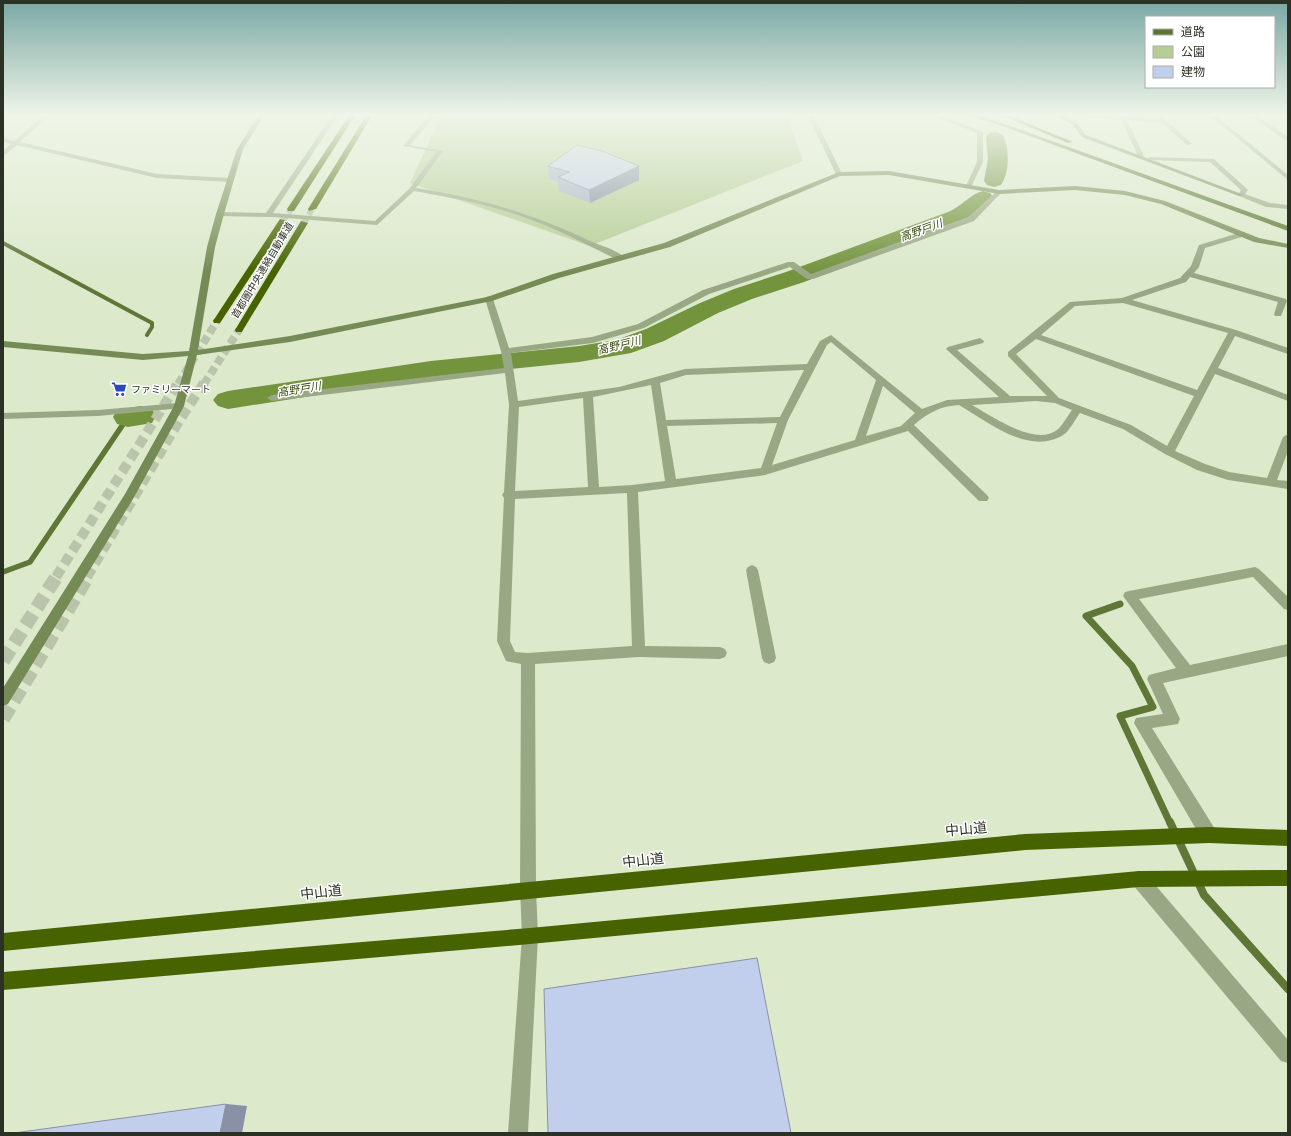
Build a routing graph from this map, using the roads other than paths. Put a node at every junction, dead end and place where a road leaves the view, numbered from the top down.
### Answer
1 (118, 167) edge
2 (234, 167) edge
3 (300, 167) edge
4 (318, 167) edge
5 (338, 167) edge
6 (428, 167) edge
7 (835, 167) edge
8 (978, 167) edge
9 (1119, 167) edge
10 (1139, 167) edge
11 (1170, 167) edge
12 (1220, 167) edge
13 (1275, 167) edge
14 (838, 174) junction
15 (1288, 178) edge
16 (230, 180) junction
17 (969, 186) junction
18 (412, 189) junction
19 (999, 192) junction
20 (1241, 195) junction
21 (1288, 207) edge
22 (291, 209) tunnel mouth
23 (312, 209) tunnel mouth
24 (220, 214) junction
25 (268, 215) junction
26 (283, 221) tunnel mouth
27 (1288, 221) edge
28 (304, 223) tunnel mouth
29 (1288, 229) edge
30 (1242, 234) junction
31 (1288, 246) edge
32 (621, 258) junction
33 (1189, 274) junction
34 (489, 299) junction
35 (1122, 300) junction
36 (1278, 314) dead end
37 (217, 321) tunnel mouth
38 (238, 330) tunnel mouth
39 (1233, 332) junction
40 (1036, 336) junction
41 (980, 341) dead end
42 (3, 344) edge
43 (506, 351) junction
44 (1288, 351) edge
45 (193, 353) junction
46 (810, 367) junction
47 (1212, 369) junction
48 (509, 370) junction
49 (881, 378) junction
50 (655, 382) junction
51 (1199, 394) junction
52 (588, 395) junction
53 (272, 398) dead end
54 (1288, 398) edge
55 (1007, 399) junction
56 (1056, 400) junction
57 (959, 402) junction
58 (514, 405) junction
59 (179, 406) junction
60 (1078, 408) junction
61 (921, 413) junction
62 (3, 416) edge
63 (783, 420) junction
64 (661, 423) junction
65 (908, 426) junction
66 (1288, 437) edge
67 (859, 442) junction
68 (1168, 452) junction
69 (765, 470) junction
70 (1271, 482) junction
71 (671, 485) junction
72 (1288, 485) edge
73 (632, 489) junction
74 (594, 492) junction
75 (508, 495) junction
76 (983, 498) dead end
77 (752, 570) dead end
78 (1288, 605) edge
79 (1288, 650) edge
80 (639, 651) junction
81 (720, 653) dead end
82 (769, 658) dead end
83 (528, 660) junction
84 (1188, 672) junction
85 (3, 700) edge
86 (1209, 835) junction
87 (1288, 838) edge
88 (1288, 878) edge
89 (1139, 879) junction
90 (528, 889) junction
91 (530, 936) junction
92 (3, 942) edge
93 (3, 982) edge
94 (1288, 1054) edge
95 (518, 1133) edge

1 - 16 street
2 - 16 street
3 - 25 street
4 - 22 highway, 首都圏中央連絡自動車道
5 - 23 highway
6 - 18 street
7 - 14 street
8 - 17 street
9 - 29 main road
10 - 27 main road
11 - 20 street
12 - 20 street
13 - 15 street
14 - 17 street
14 - 32 street
16 - 24 street
17 - 19 street
18 - 25 street
18 - 32 street
19 - 30 street
19 - 43 street
20 - 21 street
24 - 25 street
24 - 45 street
26 - 37 highway, 首都圏中央連絡自動車道
28 - 38 highway, 首都圏中央連絡自動車道
30 - 31 street
30 - 33 street
32 - 34 street
33 - 35 street
33 - 36 street
34 - 43 street
34 - 45 street
35 - 39 street
35 - 40 street
39 - 44 street
39 - 47 street
40 - 51 street
40 - 56 street
41 - 55 street
42 - 45 street
43 - 48 street
45 - 59 street
46 - 49 street
46 - 50 street
46 - 63 street
47 - 51 street
47 - 54 street
48 - 53 street
48 - 58 street
49 - 61 street
49 - 67 street
50 - 52 street
50 - 64 street
51 - 68 street
52 - 58 street
52 - 74 street
55 - 56 street
55 - 57 street
56 - 60 street
57 - 60 street
57 - 61 street
58 - 75 street
59 - 62 street
59 - 85 street
60 - 68 street
61 - 65 street
63 - 64 street
63 - 69 street
64 - 71 street
65 - 67 street
65 - 76 street
66 - 70 street
67 - 69 street
68 - 70 street
69 - 71 street
70 - 72 street
71 - 73 street
73 - 74 street
73 - 80 street
74 - 75 street
75 - 83 street
77 - 82 street
78 - 84 street
79 - 84 street
80 - 81 street
80 - 83 street
83 - 90 street
84 - 86 street
86 - 87 highway, 中山道
86 - 90 highway, 中山道
88 - 89 highway
89 - 91 highway
89 - 94 street
90 - 91 street
90 - 92 highway, 中山道
91 - 93 highway
91 - 95 street

